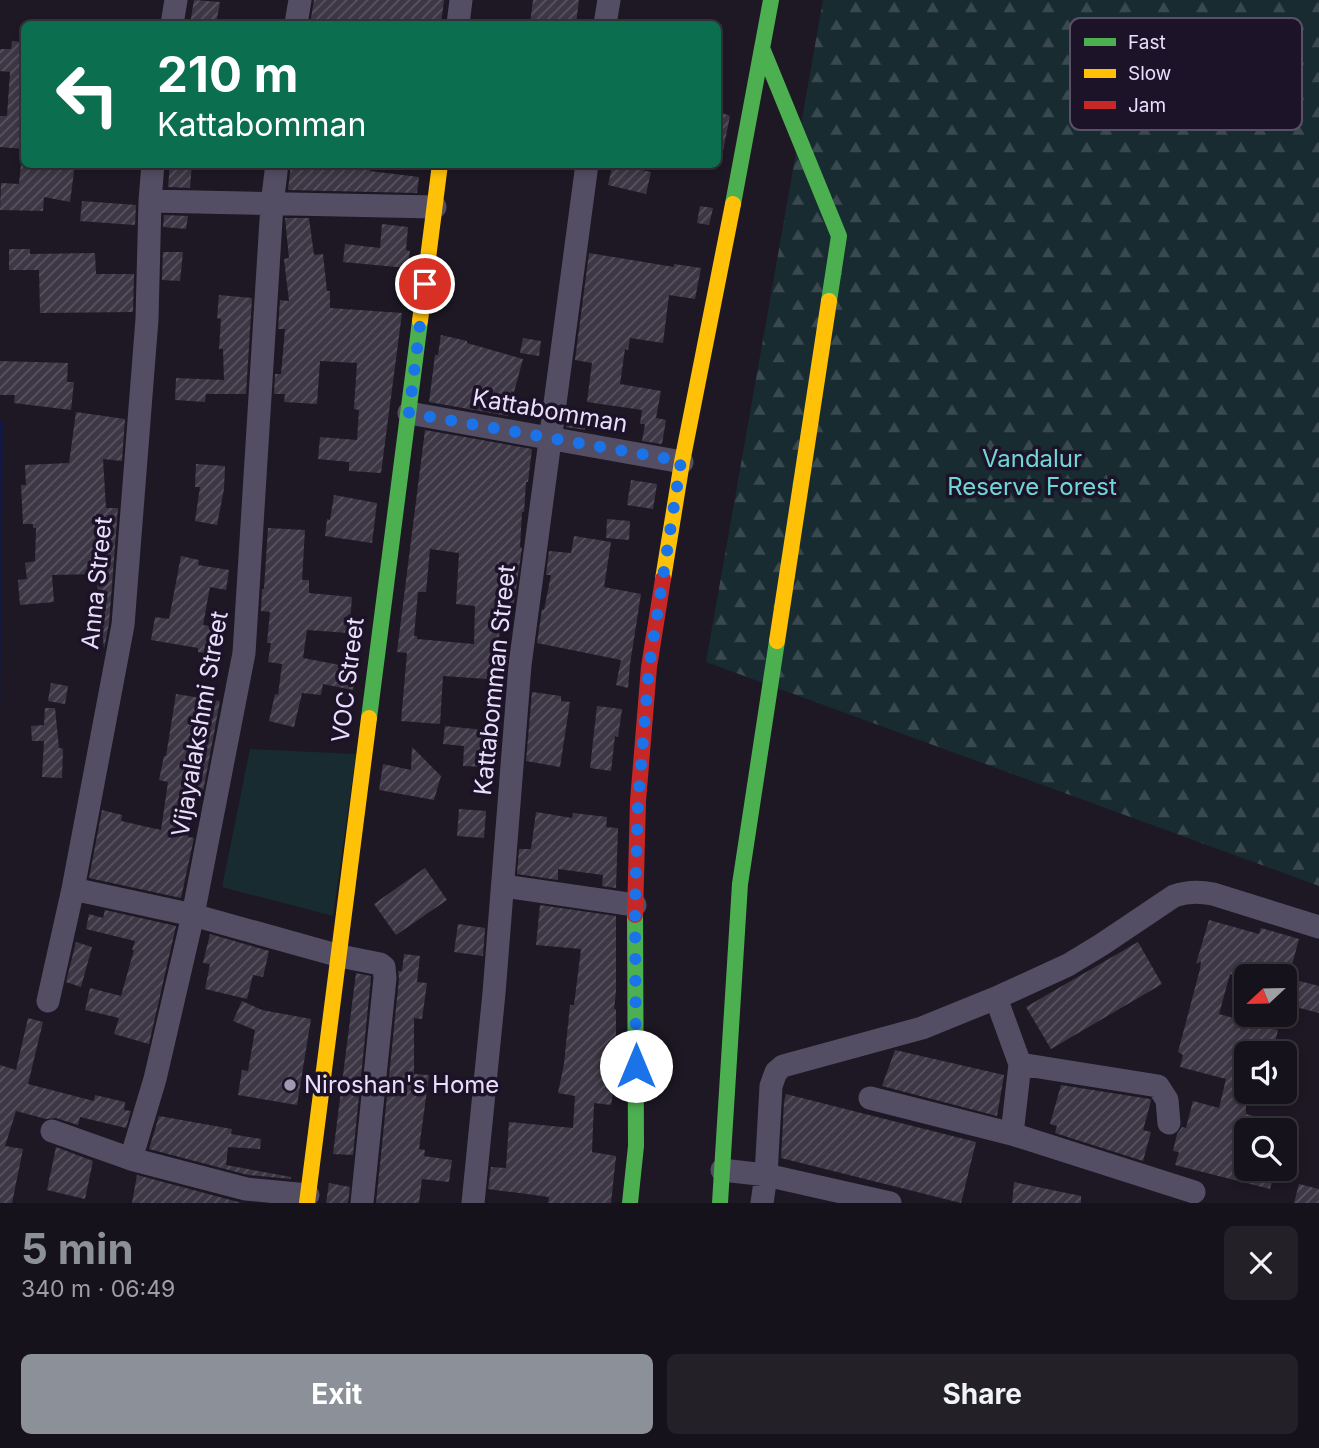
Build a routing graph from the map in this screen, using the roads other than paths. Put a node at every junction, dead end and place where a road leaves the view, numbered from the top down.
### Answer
1 (176, 0) edge
2 (300, 0) edge
3 (461, 0) edge
4 (609, 0) edge
5 (771, 0) edge
6 (172, 21) edge
7 (296, 21) edge
8 (458, 21) edge
9 (606, 21) edge
10 (762, 48) junction
11 (153, 168) edge
12 (276, 168) edge
13 (440, 168) edge
14 (586, 168) edge
15 (150, 201) junction
16 (272, 204) junction
17 (435, 207) junction
18 (409, 413) junction
19 (550, 438) junction
20 (681, 461) junction
21 (503, 886) junction
22 (73, 889) junction
23 (635, 905) junction
24 (193, 915) junction
25 (1319, 927) edge
26 (340, 956) junction
27 (996, 998) junction
28 (48, 1001) dead end
29 (1020, 1065) junction
30 (870, 1098) dead end
31 (1169, 1123) dead end
32 (52, 1131) dead end
33 (1012, 1134) junction
34 (131, 1159) junction
35 (722, 1170) junction
36 (766, 1175) junction
37 (1194, 1192) dead end
38 (308, 1199) edge
39 (362, 1203) edge
40 (473, 1203) edge
41 (630, 1203) edge
42 (720, 1203) edge
43 (762, 1203) edge
44 (890, 1203) edge

1 - 6 street
2 - 7 street
3 - 8 street
4 - 9 street
5 - 10 street
10 - 20 street
10 - 35 street
11 - 15 street, Anna Street
12 - 16 street, Vijayalakshmi Street
13 - 17 street, VOC Street
14 - 19 street, Kattabomman Street
15 - 16 street
15 - 22 street, Anna Street
16 - 17 street
16 - 24 street, Vijayalakshmi Street
17 - 18 street, VOC Street
18 - 19 street, Kattabomman
18 - 26 street, VOC Street
19 - 20 street, Kattabomman
19 - 21 street, Kattabomman Street
20 - 23 street
21 - 23 street
21 - 40 street, Kattabomman Street
22 - 24 street
22 - 28 street, Anna Street
23 - 41 street
24 - 26 street
24 - 34 street, Vijayalakshmi Street
25 - 27 street
26 - 38 street, VOC Street
26 - 39 street
27 - 29 street
27 - 36 street
29 - 31 street
29 - 33 street
30 - 33 street
32 - 34 street
33 - 37 street
34 - 38 street
35 - 36 street
35 - 42 street
36 - 43 street
36 - 44 street

